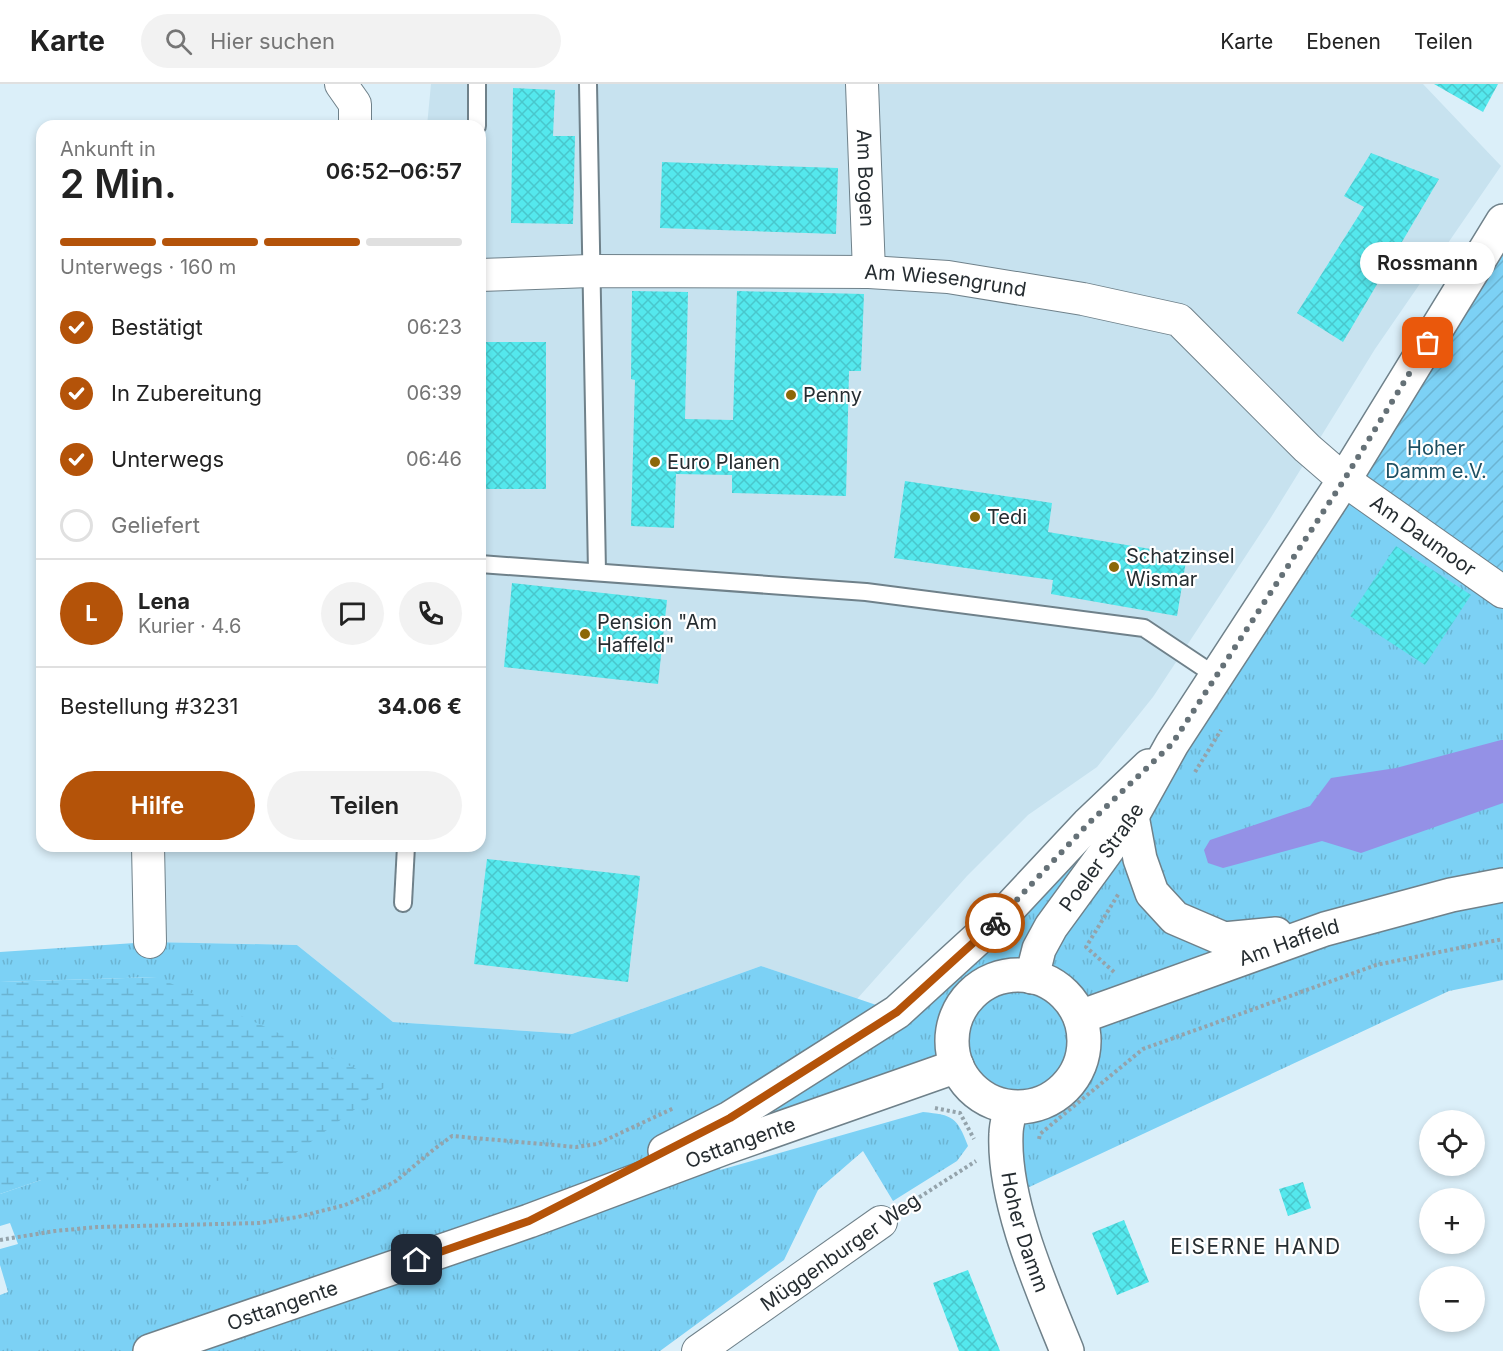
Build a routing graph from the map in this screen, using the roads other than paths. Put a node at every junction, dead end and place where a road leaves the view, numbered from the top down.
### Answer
1 (341, 84) edge
2 (477, 84) edge
3 (588, 84) edge
4 (862, 84) edge
5 (355, 120) edge
6 (477, 120) edge
7 (1503, 222) edge
8 (590, 272) junction
9 (869, 272) junction
10 (486, 275) edge
11 (1344, 480) junction
12 (486, 564) edge
13 (597, 572) junction
14 (1503, 592) edge
15 (1216, 676) junction
16 (1172, 744) junction
17 (1132, 816) junction
18 (148, 852) edge
19 (406, 852) edge
20 (1503, 885) edge
21 (403, 903) dead end
22 (1325, 929) junction
23 (150, 942) dead end
24 (1032, 977) junction
25 (1080, 1017) junction
26 (957, 1066) junction
27 (1011, 1107) junction
28 (529, 1221) junction
29 (881, 1222) road end
30 (150, 1351) edge
31 (698, 1351) edge
32 (1067, 1351) edge

1 - 5 street
2 - 6 lane
3 - 8 lane
4 - 9 street, Am Bogen
7 - 11 main road, Poeler Straße
8 - 9 street, Am Wiesengrund
8 - 10 street, Am Wiesengrund
8 - 13 lane
9 - 11 street, Am Wiesengrund
11 - 14 street, Am Daumoor
11 - 15 main road, Poeler Straße
12 - 13 lane
13 - 15 lane
15 - 16 main road, Poeler Straße
16 - 17 main road, Poeler Straße
16 - 28 main road
17 - 22 main road
17 - 24 main road, Poeler Straße
18 - 23 street
19 - 21 lane
20 - 22 main road, Am Haffeld
22 - 25 main road, Am Haffeld
24 - 25 main road
24 - 26 main road
25 - 27 main road
26 - 27 main road
26 - 28 main road, Osttangente
27 - 32 main road, Hoher Damm
28 - 30 main road, Osttangente
29 - 31 street, Müggenburger Weg

